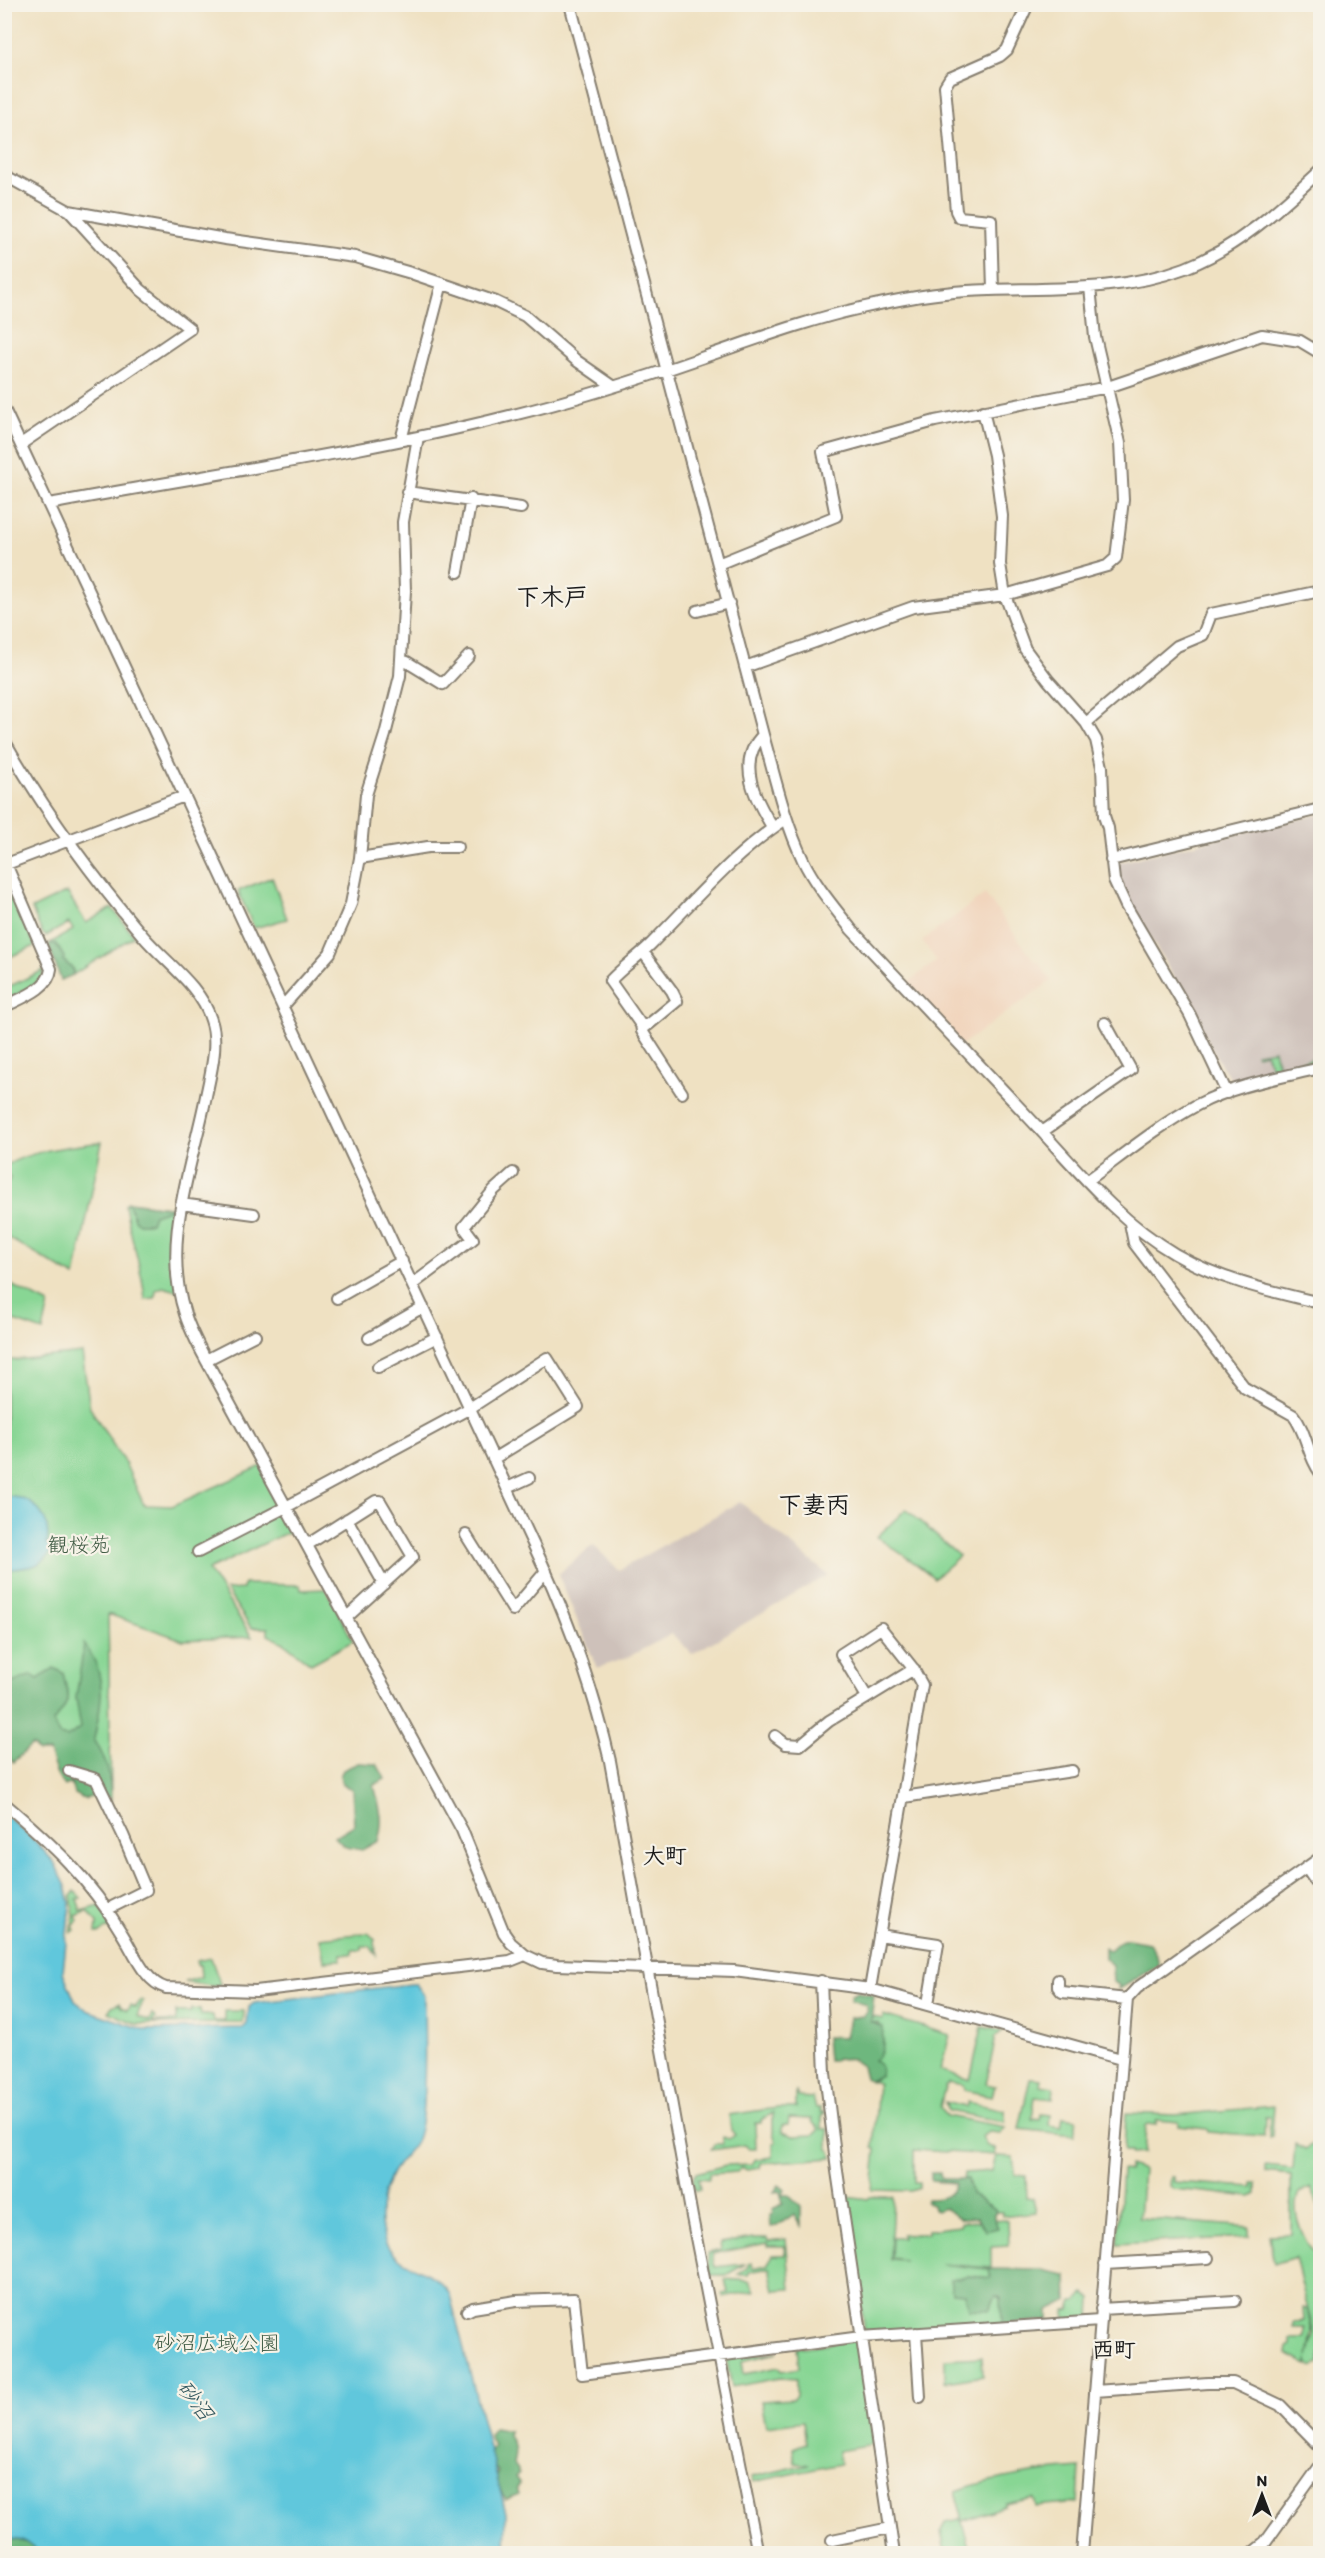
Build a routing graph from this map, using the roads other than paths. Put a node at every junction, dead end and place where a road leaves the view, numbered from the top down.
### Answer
1 (570, 4) edge
2 (1028, 4) edge
3 (1320, 171) edge
4 (4, 176) edge
5 (69, 211) junction
6 (442, 283) junction
7 (1090, 287) junction
8 (993, 290) junction
9 (1320, 353) edge
10 (667, 370) junction
11 (613, 386) junction
12 (1108, 387) junction
13 (4, 409) edge
14 (983, 411) junction
15 (418, 437) junction
16 (401, 440) junction
17 (21, 444) junction
18 (407, 492) junction
19 (471, 499) junction
20 (49, 504) junction
21 (521, 508) dead end
22 (718, 564) junction
23 (458, 572) dead end
24 (1320, 591) edge
25 (1005, 595) junction
26 (729, 603) junction
27 (698, 611) dead end
28 (469, 656) dead end
29 (401, 660) junction
30 (745, 667) junction
31 (1086, 723) junction
32 (763, 735) junction
33 (4, 740) edge
34 (184, 796) junction
35 (1320, 809) edge
36 (786, 819) junction
37 (773, 828) junction
38 (68, 841) junction
39 (457, 847) dead end
40 (360, 858) junction
41 (1111, 860) junction
42 (5, 865) edge
43 (643, 952) junction
44 (283, 1006) junction
45 (4, 1007) edge
46 (1105, 1023) dead end
47 (641, 1025) junction
48 (1320, 1068) edge
49 (1227, 1093) junction
50 (682, 1094) dead end
51 (1042, 1132) junction
52 (513, 1173) dead end
53 (1087, 1181) junction
54 (181, 1204) junction
55 (254, 1214) dead end
56 (1130, 1223) junction
57 (402, 1261) junction
58 (412, 1284) junction
59 (337, 1298) dead end
60 (1320, 1303) edge
61 (423, 1307) junction
62 (255, 1335) dead end
63 (437, 1337) junction
64 (369, 1338) dead end
65 (206, 1360) junction
66 (378, 1367) dead end
67 (470, 1408) junction
68 (493, 1459) junction
69 (1320, 1472) edge
70 (529, 1478) dead end
71 (507, 1488) junction
72 (286, 1507) junction
73 (347, 1519) junction
74 (466, 1535) dead end
75 (307, 1545) junction
76 (198, 1552) dead end
77 (546, 1571) junction
78 (384, 1584) junction
79 (347, 1617) junction
80 (914, 1669) junction
81 (867, 1697) junction
82 (775, 1737) dead end
83 (1071, 1770) dead end
84 (69, 1771) dead end
85 (904, 1797) junction
86 (4, 1803) edge
87 (1320, 1858) edge
88 (1307, 1869) junction
89 (1320, 1888) edge
90 (108, 1910) junction
91 (879, 1935) junction
92 (525, 1955) junction
93 (646, 1967) junction
94 (1058, 1980) dead end
95 (821, 1982) junction
96 (870, 1989) junction
97 (1128, 1997) junction
98 (928, 2004) junction
99 (1120, 2059) junction
100 (1208, 2258) dead end
101 (1105, 2264) junction
102 (1235, 2301) dead end
103 (1101, 2309) junction
104 (467, 2311) dead end
105 (1100, 2321) junction
106 (916, 2333) junction
107 (861, 2337) junction
108 (719, 2357) junction
109 (1095, 2391) junction
110 (920, 2397) dead end
111 (1320, 2446) edge
112 (1320, 2466) edge
113 (890, 2528) junction
114 (832, 2540) dead end
115 (1265, 2543) junction
116 (758, 2553) edge
117 (894, 2553) edge
118 (1082, 2553) edge
119 (1251, 2553) edge
120 (1272, 2553) edge

1 - 10 street
2 - 8 street
3 - 7 street
4 - 5 street
5 - 6 street
5 - 17 street
6 - 11 street
6 - 16 street
7 - 8 street
7 - 12 street
8 - 10 street
9 - 12 street
10 - 11 street
10 - 22 street
11 - 15 street
12 - 14 street
12 - 25 street
13 - 17 street
14 - 22 street
14 - 25 street
15 - 16 street
15 - 18 street
16 - 20 street
17 - 20 street
18 - 19 street
18 - 29 street
19 - 21 street
19 - 23 street
20 - 34 street
22 - 26 street
24 - 31 street
25 - 30 street
25 - 31 street
26 - 27 street
26 - 30 street
28 - 29 street
29 - 40 street
30 - 32 street
31 - 41 street
32 - 36 street
32 - 37 street
33 - 38 street
34 - 38 street
34 - 44 street
35 - 41 street
36 - 37 street
36 - 51 street
37 - 43 street
38 - 42 street
38 - 54 street
39 - 40 street
40 - 44 street
41 - 49 street
42 - 45 street
43 - 47 street
43 - 47 street
44 - 57 street
46 - 51 street
47 - 50 street
48 - 49 street
49 - 53 street
51 - 53 street
52 - 58 street
53 - 56 street
54 - 55 street
54 - 65 street
56 - 60 street
56 - 69 street
57 - 58 street
57 - 59 street
58 - 61 street
61 - 63 street
61 - 64 street
62 - 65 street
63 - 66 street
63 - 67 street
65 - 72 street
67 - 68 street
67 - 68 street
67 - 72 street
68 - 71 street
70 - 71 street
71 - 77 street
72 - 75 street
72 - 76 street
73 - 75 street
73 - 78 street
73 - 78 street
74 - 77 street
75 - 79 street
77 - 93 street
78 - 79 street
79 - 92 street
80 - 81 street
80 - 81 street
80 - 85 street
81 - 82 street
83 - 85 street
84 - 90 street
85 - 91 street
86 - 90 street
87 - 88 street
88 - 89 street
88 - 97 street
90 - 92 street
91 - 96 street
91 - 98 street
92 - 93 street
93 - 95 street
93 - 108 street
94 - 97 street
95 - 96 street
95 - 107 street
96 - 98 street
97 - 99 street
98 - 99 street
99 - 101 street
100 - 101 street
101 - 103 street
102 - 103 street
103 - 105 street
104 - 108 street
105 - 106 street
105 - 109 street
106 - 107 street
106 - 110 street
107 - 108 street
107 - 113 street
108 - 116 street
109 - 111 street
109 - 118 street
112 - 115 street
113 - 114 street
113 - 117 street
115 - 119 street
115 - 120 street

